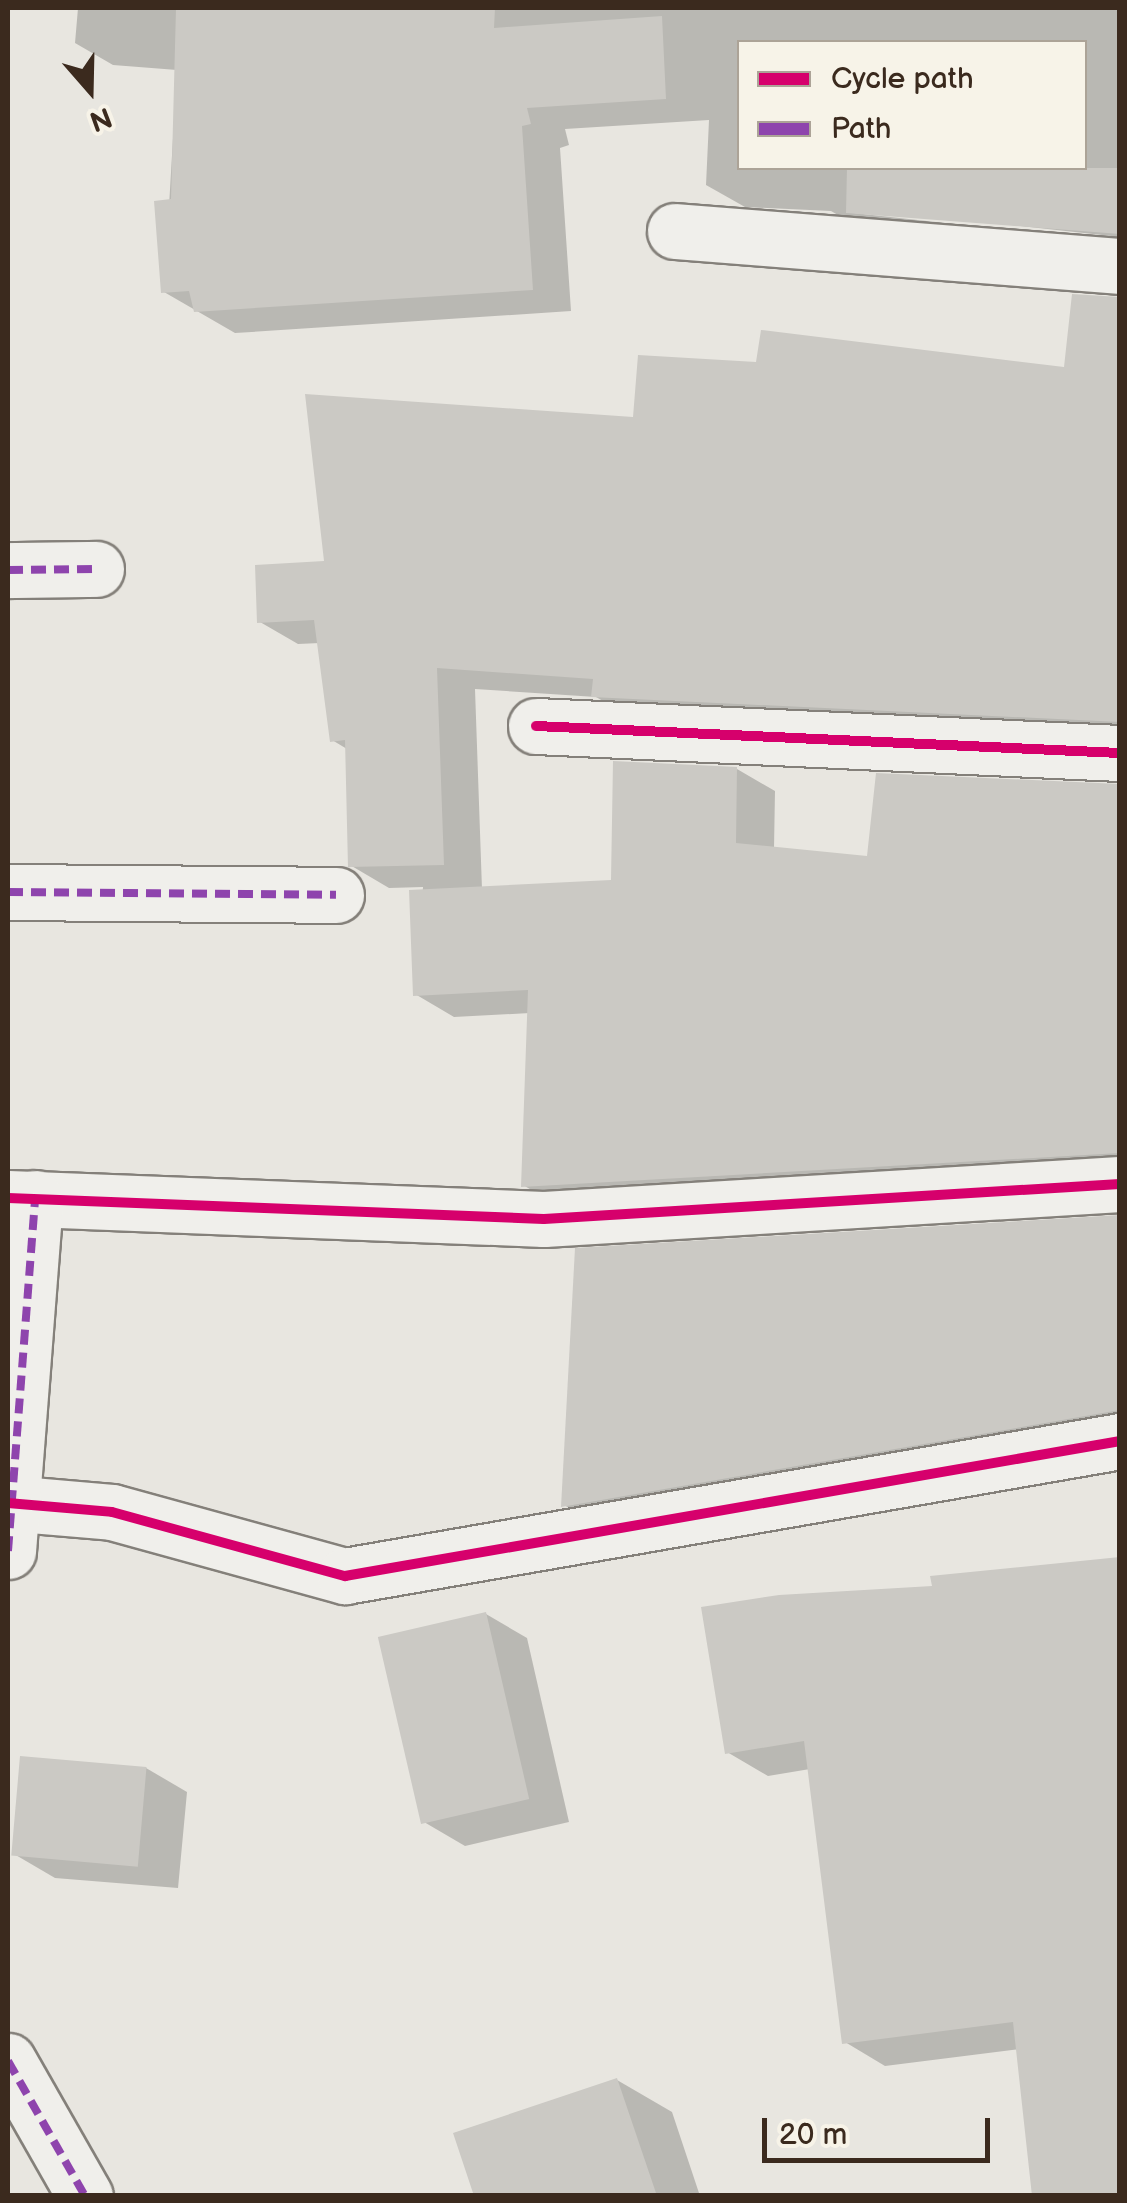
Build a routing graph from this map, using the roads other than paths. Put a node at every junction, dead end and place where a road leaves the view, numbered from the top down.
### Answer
1 (674, 231) dead end
2 (1120, 266) edge
3 (96, 569) dead end
4 (8, 570) edge
5 (536, 726) dead end
6 (1120, 753) edge
7 (8, 892) edge
8 (336, 895) dead end
9 (1120, 1184) edge
10 (21, 1198) edge
11 (1120, 1441) edge
12 (9, 1519) edge
13 (8, 2061) edge
14 (85, 2196) edge

1 - 2 street
3 - 4 street
5 - 6 street
7 - 8 street
9 - 10 street
10 - 12 street
11 - 12 street
13 - 14 street

